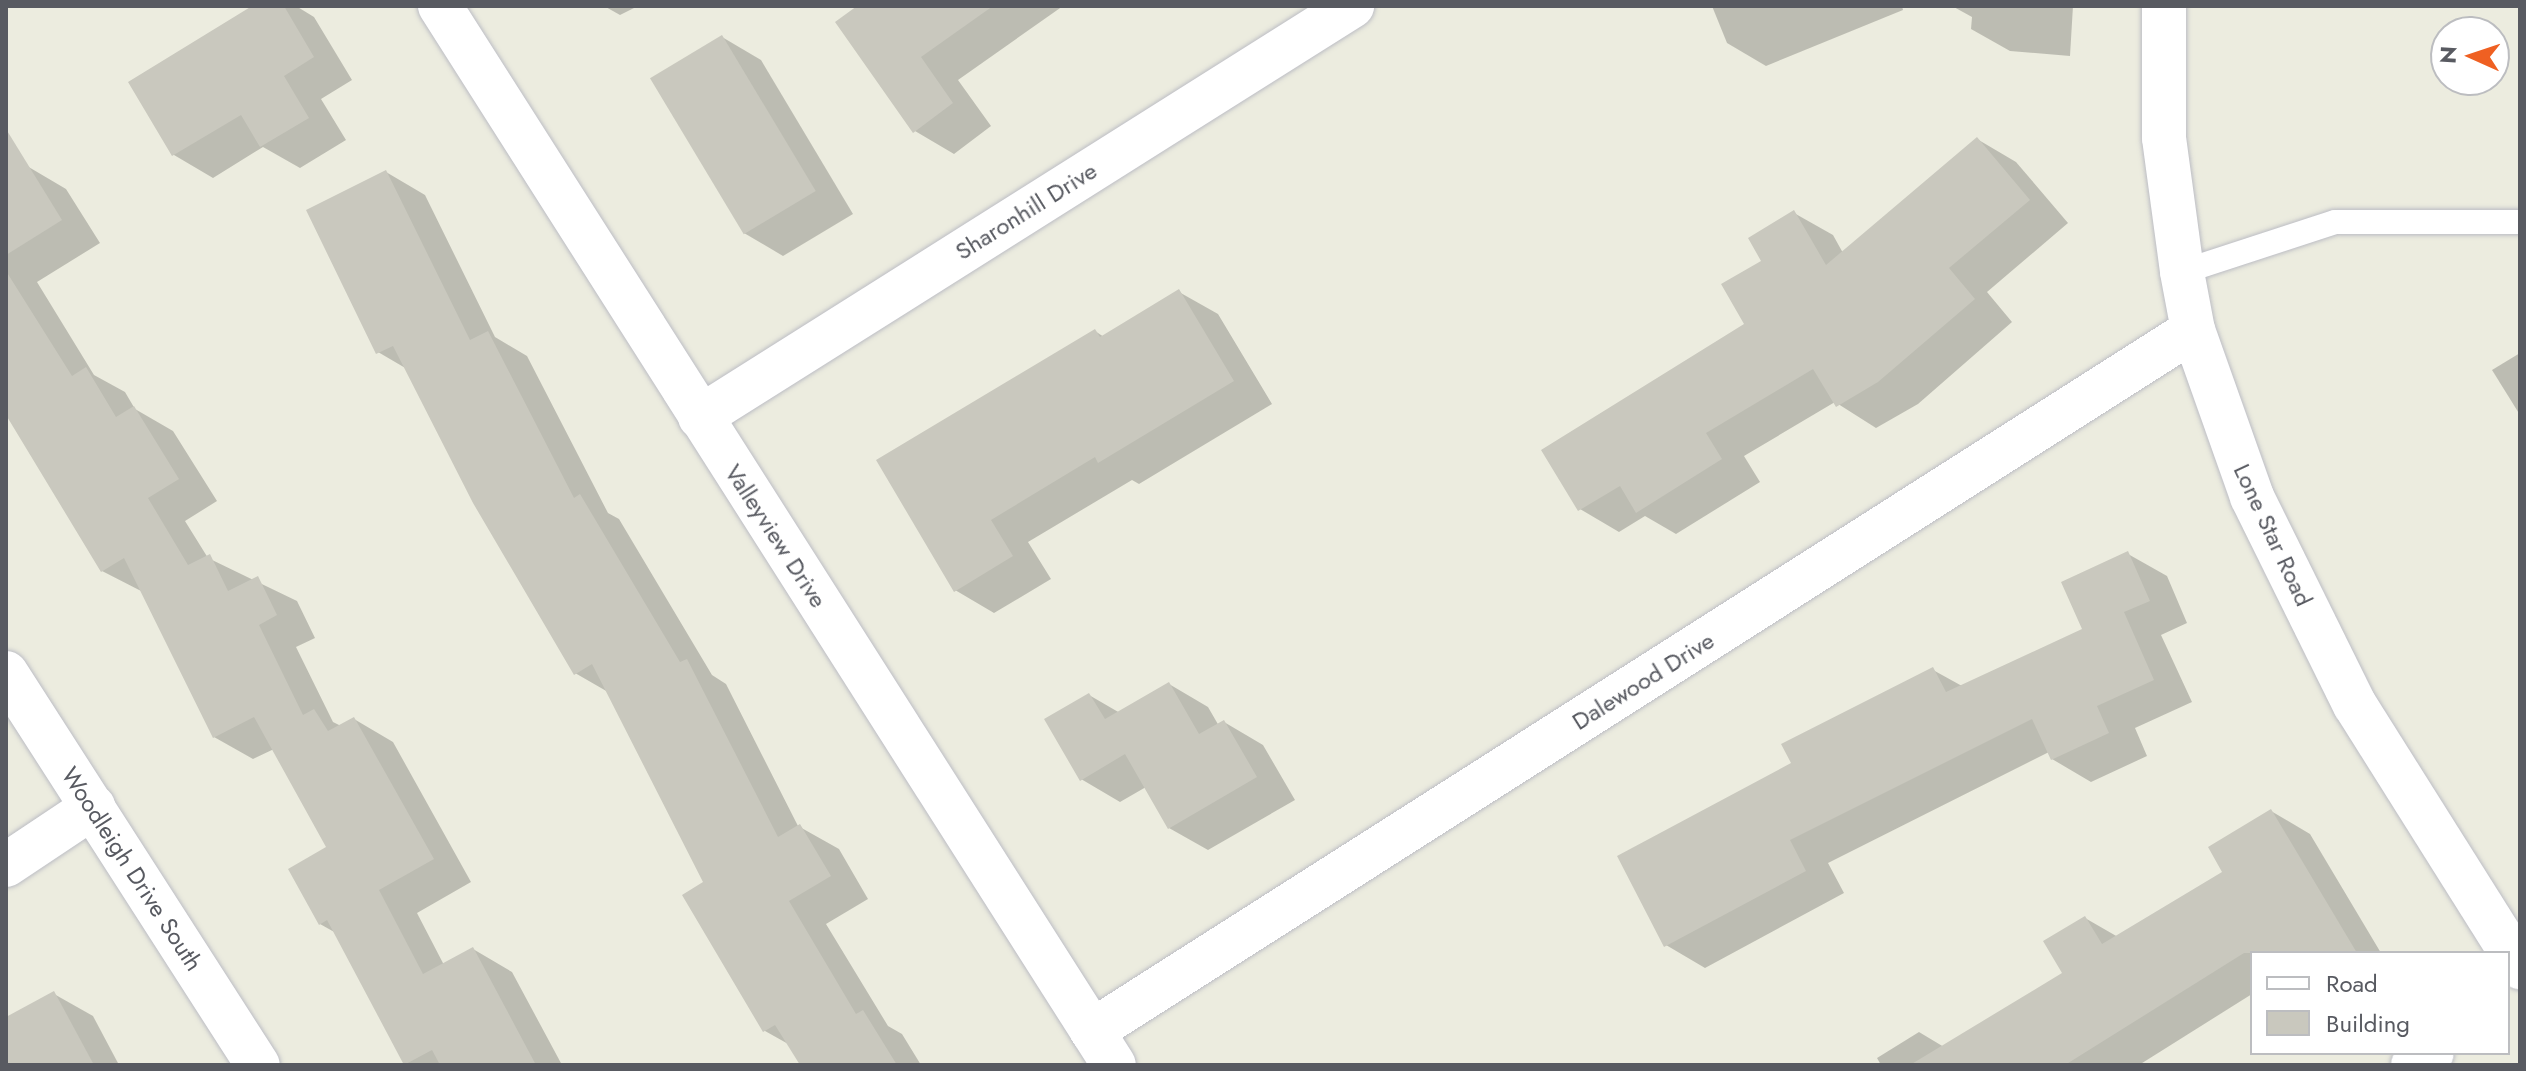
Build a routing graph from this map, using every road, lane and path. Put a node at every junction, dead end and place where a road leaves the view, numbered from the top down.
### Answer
1 (440, 6) edge
2 (1352, 6) edge
3 (2164, 6) edge
4 (2520, 222) edge
5 (2182, 272) junction
6 (2193, 330) junction
7 (700, 417) junction
8 (6, 673) edge
9 (93, 807) junction
10 (6, 865) edge
11 (2507, 951) edge
12 (1103, 1048) edge
13 (258, 1065) edge

1 - 7 street, Valleyview Drive
2 - 7 street, Sharonhill Drive
3 - 5 street, Lone Star Road
4 - 5 lane
5 - 6 street, Lone Star Road
6 - 11 street, Lone Star Road
6 - 12 street, Dalewood Drive
7 - 12 street, Valleyview Drive
8 - 9 street, Woodleigh Drive South
9 - 10 street
9 - 13 street, Woodleigh Drive South

